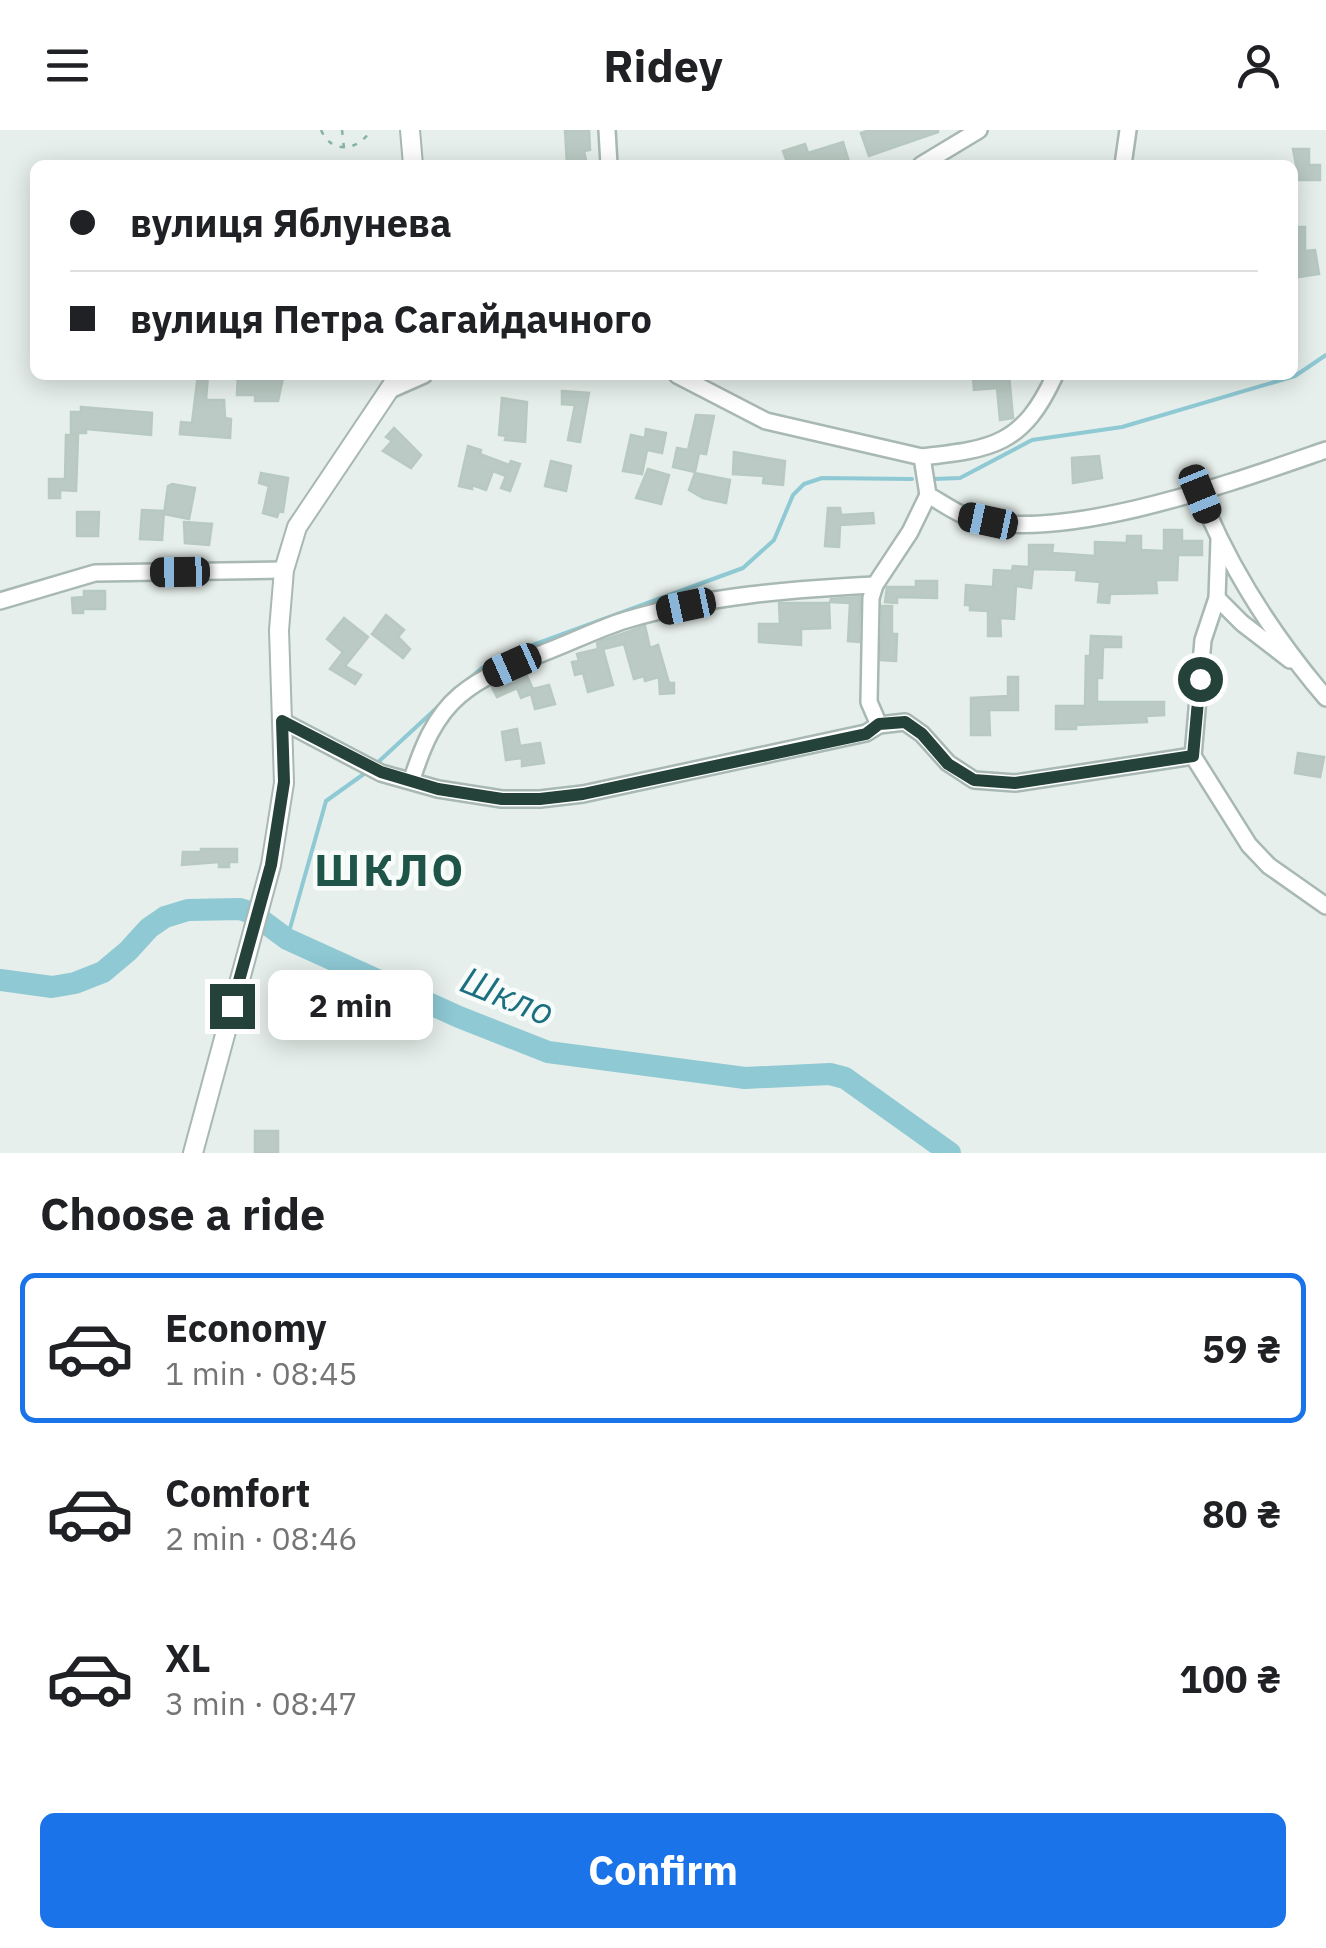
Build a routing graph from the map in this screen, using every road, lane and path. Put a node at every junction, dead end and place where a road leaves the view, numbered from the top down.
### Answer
1 (321, 130) edge
2 (342, 130) edge
3 (372, 130) edge
4 (410, 130) edge
5 (606, 130) edge
6 (979, 130) edge
7 (1128, 130) edge
8 (344, 148) junction
9 (413, 160) edge
10 (609, 160) edge
11 (929, 160) edge
12 (1124, 160) edge
13 (687, 380) edge
14 (1053, 380) edge
15 (394, 382) edge
16 (1326, 450) edge
17 (922, 457) junction
18 (1200, 494) junction
19 (928, 495) junction
20 (1219, 540) junction
21 (284, 570) junction
22 (874, 585) junction
23 (1217, 598) junction
24 (0, 601) edge
25 (1297, 664) junction
26 (1326, 698) edge
27 (282, 721) junction
28 (879, 724) junction
29 (1193, 756) junction
30 (412, 780) junction
31 (1326, 906) edge
32 (193, 1153) edge

1 - 8 path
2 - 8 path
3 - 8 path
4 - 9 street
5 - 10 street
6 - 11 street
7 - 12 street
13 - 17 street
14 - 17 street
15 - 21 street
16 - 18 street
17 - 19 street
18 - 19 street
18 - 20 street
19 - 22 street
20 - 23 street
20 - 25 street
21 - 24 street
21 - 27 street
22 - 28 street
22 - 30 street
23 - 25 street
23 - 29 street
25 - 26 street
27 - 30 street
27 - 32 street
28 - 29 street
28 - 30 street
29 - 31 street

